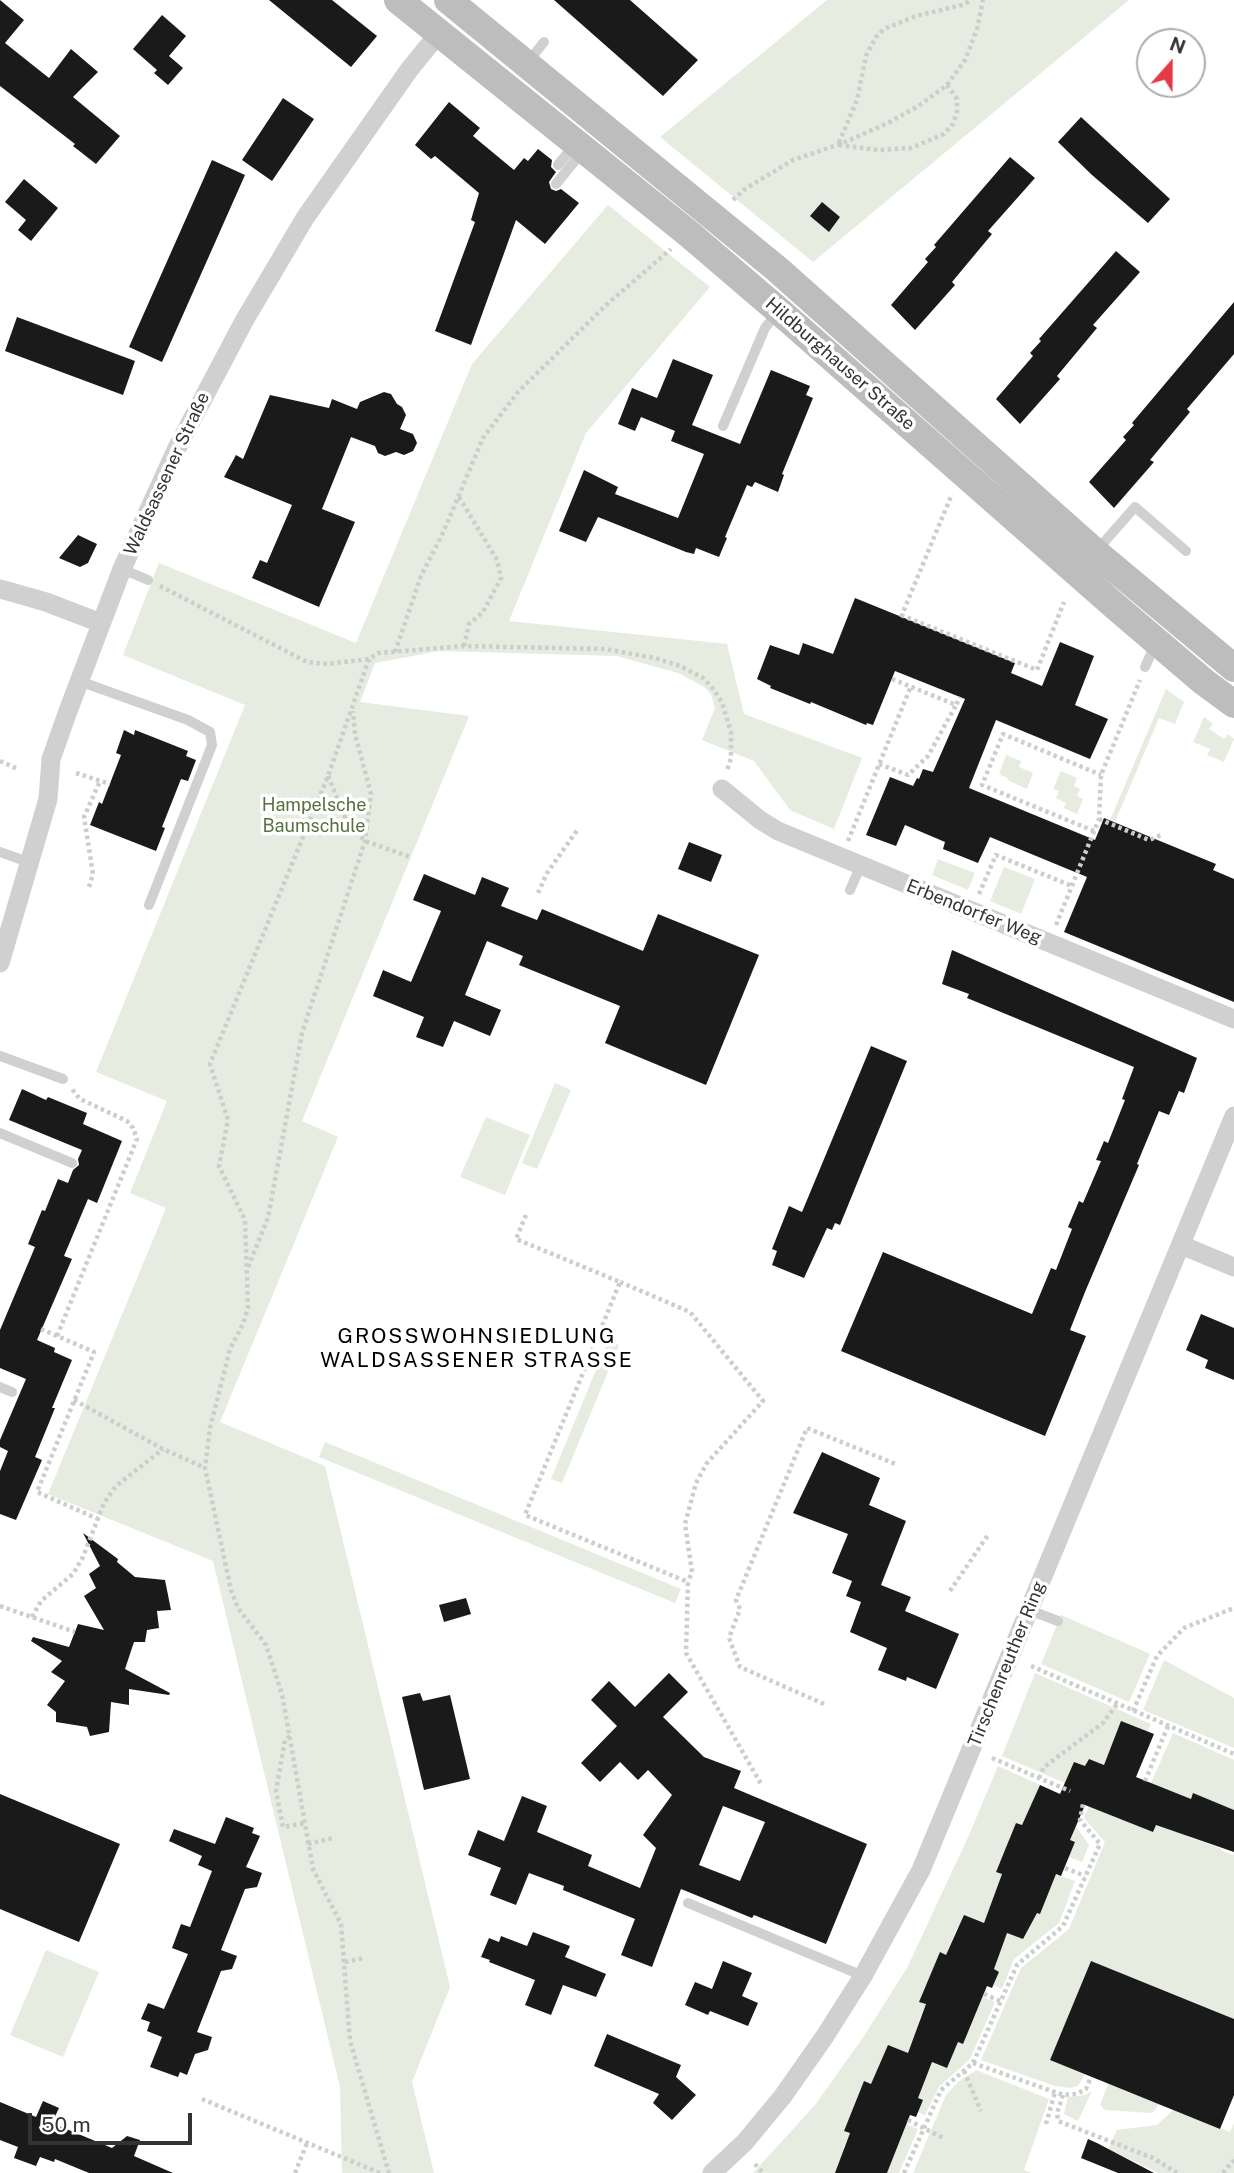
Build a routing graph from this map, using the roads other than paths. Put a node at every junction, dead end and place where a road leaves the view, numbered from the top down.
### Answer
1 (398, 0) edge
2 (457, 3) edge
3 (439, 33) junction
4 (544, 43) dead end
5 (523, 78) junction
6 (572, 153) junction
7 (556, 184) dead end
8 (779, 311) junction
9 (723, 426) dead end
10 (1186, 551) dead end
11 (1096, 552) junction
12 (122, 569) junction
13 (148, 580) road end
14 (0, 589) edge
15 (101, 623) junction
16 (1234, 668) edge
17 (79, 681) junction
18 (1234, 704) edge
19 (722, 789) road end
20 (0, 852) edge
21 (28, 862) junction
22 (861, 865) junction
23 (850, 890) dead end
24 (149, 905) dead end
25 (0, 963) edge
26 (1234, 1019) edge
27 (0, 1056) edge
28 (64, 1079) road end
29 (1234, 1116) edge
30 (0, 1133) edge
31 (72, 1163) dead end
32 (1181, 1245) junction
33 (1234, 1267) edge
34 (0, 1387) edge
35 (12, 1392) dead end
36 (1029, 1609) junction
37 (1058, 1621) dead end
38 (688, 1903) dead end
39 (863, 1976) junction
40 (712, 2173) edge

1 - 3 main road, Hildburghauser Straße
2 - 3 main road, Hildburghauser Straße
2 - 5 main road, Hildburghauser Straße
3 - 5 main road, Hildburghauser Straße
3 - 12 street, Waldsassener Straße
4 - 5 lane
5 - 6 main road, Hildburghauser Straße
5 - 11 main road, Hildburghauser Straße
6 - 7 lane
6 - 8 main road, Hildburghauser Straße
8 - 9 lane
8 - 18 main road, Hildburghauser Straße
10 - 11 lane
11 - 16 main road, Hildburghauser Straße
12 - 13 lane
12 - 15 street, Waldsassener Straße
14 - 15 street
15 - 17 street, Waldsassener Straße
17 - 21 street, Waldsassener Straße
17 - 24 lane
19 - 22 street, Erbendorfer Weg
20 - 21 lane
21 - 25 street, Waldsassener Straße
22 - 23 lane
22 - 26 street, Erbendorfer Weg
27 - 28 lane
29 - 32 street, Tirschenreuther Ring
30 - 31 lane
32 - 33 street
32 - 36 street, Tirschenreuther Ring
34 - 35 lane
36 - 37 lane
36 - 39 street, Tirschenreuther Ring
38 - 39 lane
39 - 40 street, Tirschenreuther Ring

